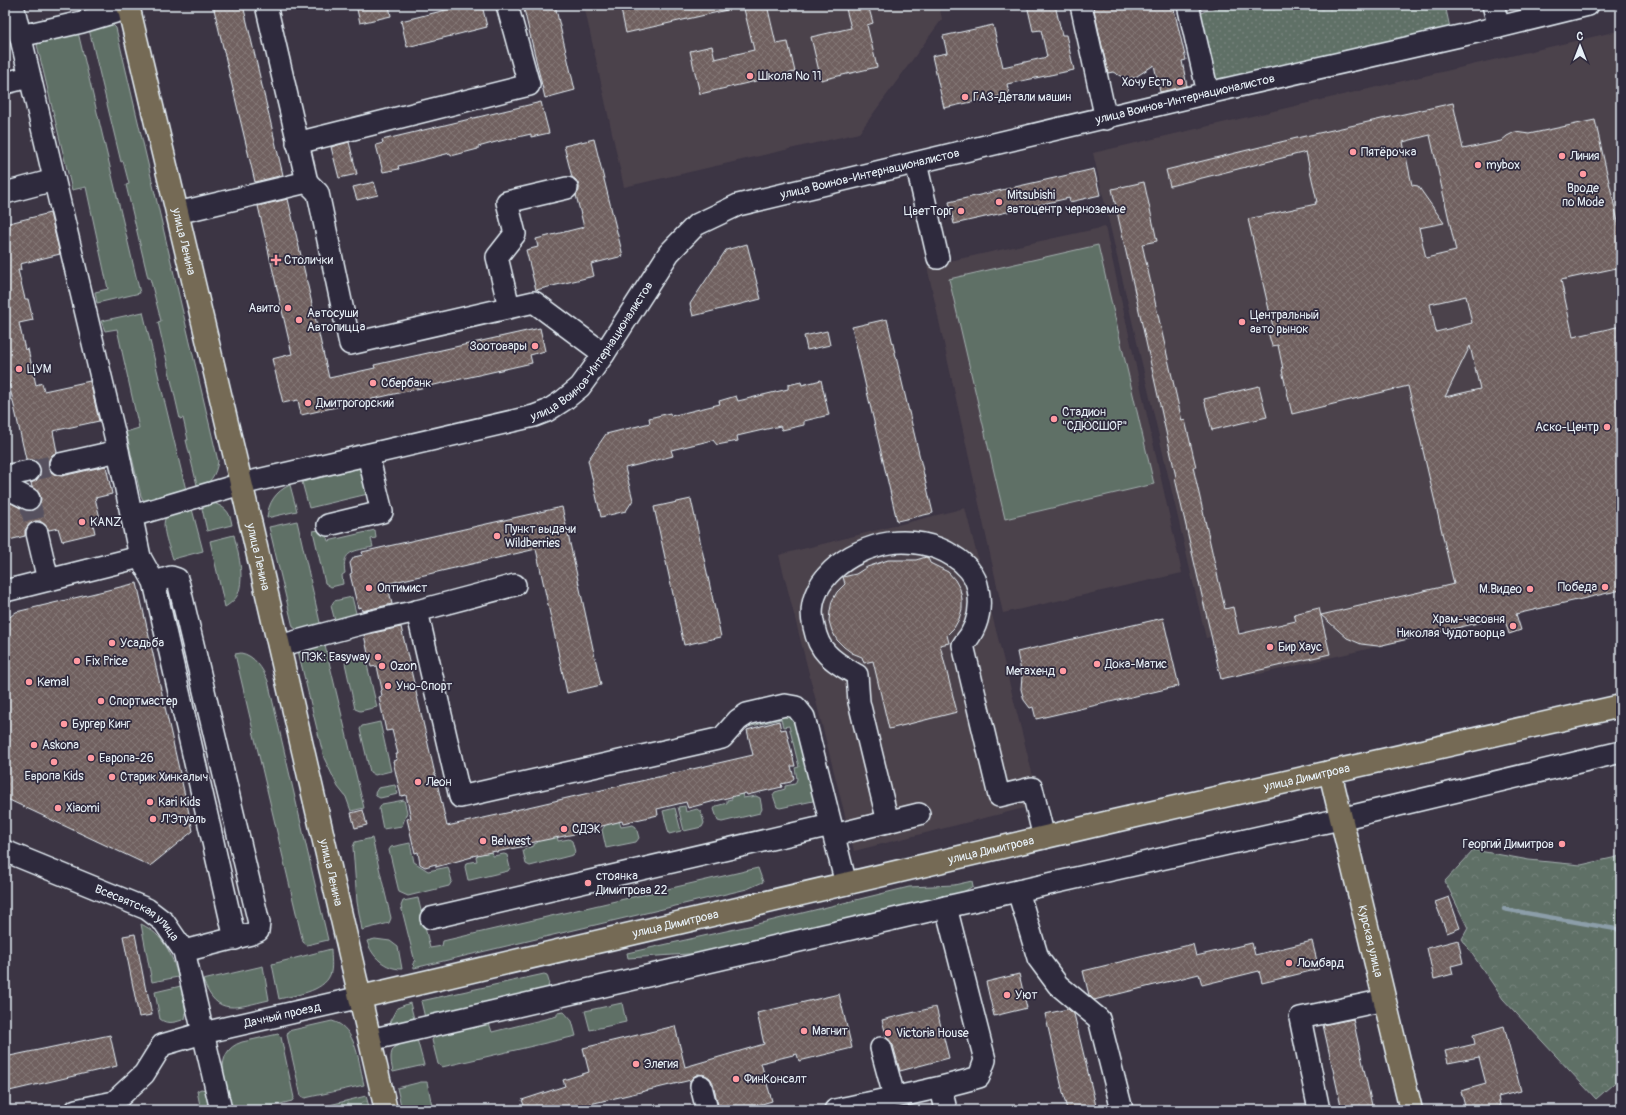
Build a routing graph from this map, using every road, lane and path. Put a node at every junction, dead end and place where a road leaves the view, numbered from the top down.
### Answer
1 (266, 5) edge
2 (507, 5) edge
3 (1081, 5) edge
4 (1188, 5) edge
5 (1493, 5) edge
6 (1588, 5) edge
7 (129, 6) edge
8 (11, 9) edge
9 (1498, 27) junction
10 (20, 36) junction
11 (29, 77) junction
12 (5, 84) edge
13 (1208, 93) junction
14 (1106, 118) junction
15 (298, 143) junction
16 (916, 163) junction
17 (54, 180) junction
18 (307, 182) junction
19 (567, 188) dead end
20 (5, 193) edge
21 (177, 213) junction
22 (938, 258) dead end
23 (509, 307) junction
24 (604, 354) junction
25 (118, 451) junction
26 (368, 455) junction
27 (60, 464) tunnel mouth
28 (29, 471) tunnel mouth
29 (5, 476) edge
30 (241, 484) junction
31 (5, 487) edge
32 (29, 499) dead end
33 (132, 516) junction
34 (328, 525) dead end
35 (37, 533) tunnel mouth
36 (140, 557) junction
37 (48, 580) junction
38 (515, 585) dead end
39 (5, 591) edge
40 (417, 611) junction
41 (279, 646) junction
42 (1621, 706) edge
43 (1621, 752) edge
44 (1330, 772) junction
45 (919, 814) dead end
46 (1340, 819) junction
47 (888, 822) junction
48 (833, 830) junction
49 (1044, 838) junction
50 (5, 851) edge
51 (846, 884) junction
52 (1018, 891) junction
53 (946, 907) junction
54 (431, 918) dead end
55 (184, 951) junction
56 (361, 997) junction
57 (1385, 1000) junction
58 (203, 1033) junction
59 (370, 1040) junction
60 (881, 1048) dead end
61 (701, 1086) dead end
62 (941, 1088) junction
63 (894, 1096) junction
64 (114, 1106) edge
65 (76, 1110) edge
66 (221, 1110) edge
67 (386, 1110) edge
68 (708, 1110) edge
69 (835, 1110) edge
70 (946, 1110) edge
71 (1122, 1110) edge
72 (1320, 1110) edge
73 (1411, 1110) edge

1 - 15 street
2 - 15 street
3 - 14 street
4 - 13 street
5 - 9 street
6 - 9 street, улица Воинов-Интернационалистов
7 - 10 street
7 - 21 main road, улица Ленина
8 - 10 street
9 - 13 street, улица Воинов-Интернационалистов
10 - 11 street
11 - 12 street
11 - 17 street
13 - 14 street, улица Воинов-Интернационалистов
14 - 16 street, улица Воинов-Интернационалистов
15 - 18 street
16 - 22 street
16 - 24 street, улица Воинов-Интернационалистов
17 - 20 street
17 - 25 street
18 - 21 street
18 - 23 street
19 - 23 street
21 - 30 main road, улица Ленина
23 - 24 street
24 - 26 street, улица Воинов-Интернационалистов
25 - 27 street
25 - 33 street
26 - 30 street, улица Воинов-Интернационалистов
26 - 34 street
28 - 29 street
30 - 33 street, улица Воинов-Интернационалистов
30 - 41 main road, улица Ленина
31 - 32 street
33 - 36 street
35 - 37 street
36 - 37 street
36 - 55 street
37 - 39 street
38 - 40 street
40 - 41 street
40 - 48 street
41 - 56 main road, улица Ленина
42 - 44 main road, улица Димитрова
43 - 46 street
44 - 46 main road, Курская улица
44 - 49 main road, улица Димитрова
45 - 47 street
46 - 52 street
46 - 57 main road, Курская улица
47 - 48 street
47 - 49 street
48 - 51 street
48 - 54 street
49 - 51 main road, улица Димитрова
50 - 55 street, Всесвятская улица
51 - 56 main road, улица Димитрова
52 - 53 street
52 - 71 street
53 - 59 street
53 - 62 street
55 - 58 street, Всесвятская улица
56 - 58 street, Дачный проезд
56 - 59 main road, улица Ленина
57 - 72 street
57 - 73 main road, Курская улица
58 - 64 street
58 - 66 street, Всесвятская улица
59 - 67 main road, улица Ленина
60 - 63 street
61 - 68 street
62 - 63 street
62 - 70 street
63 - 69 street
64 - 65 street

